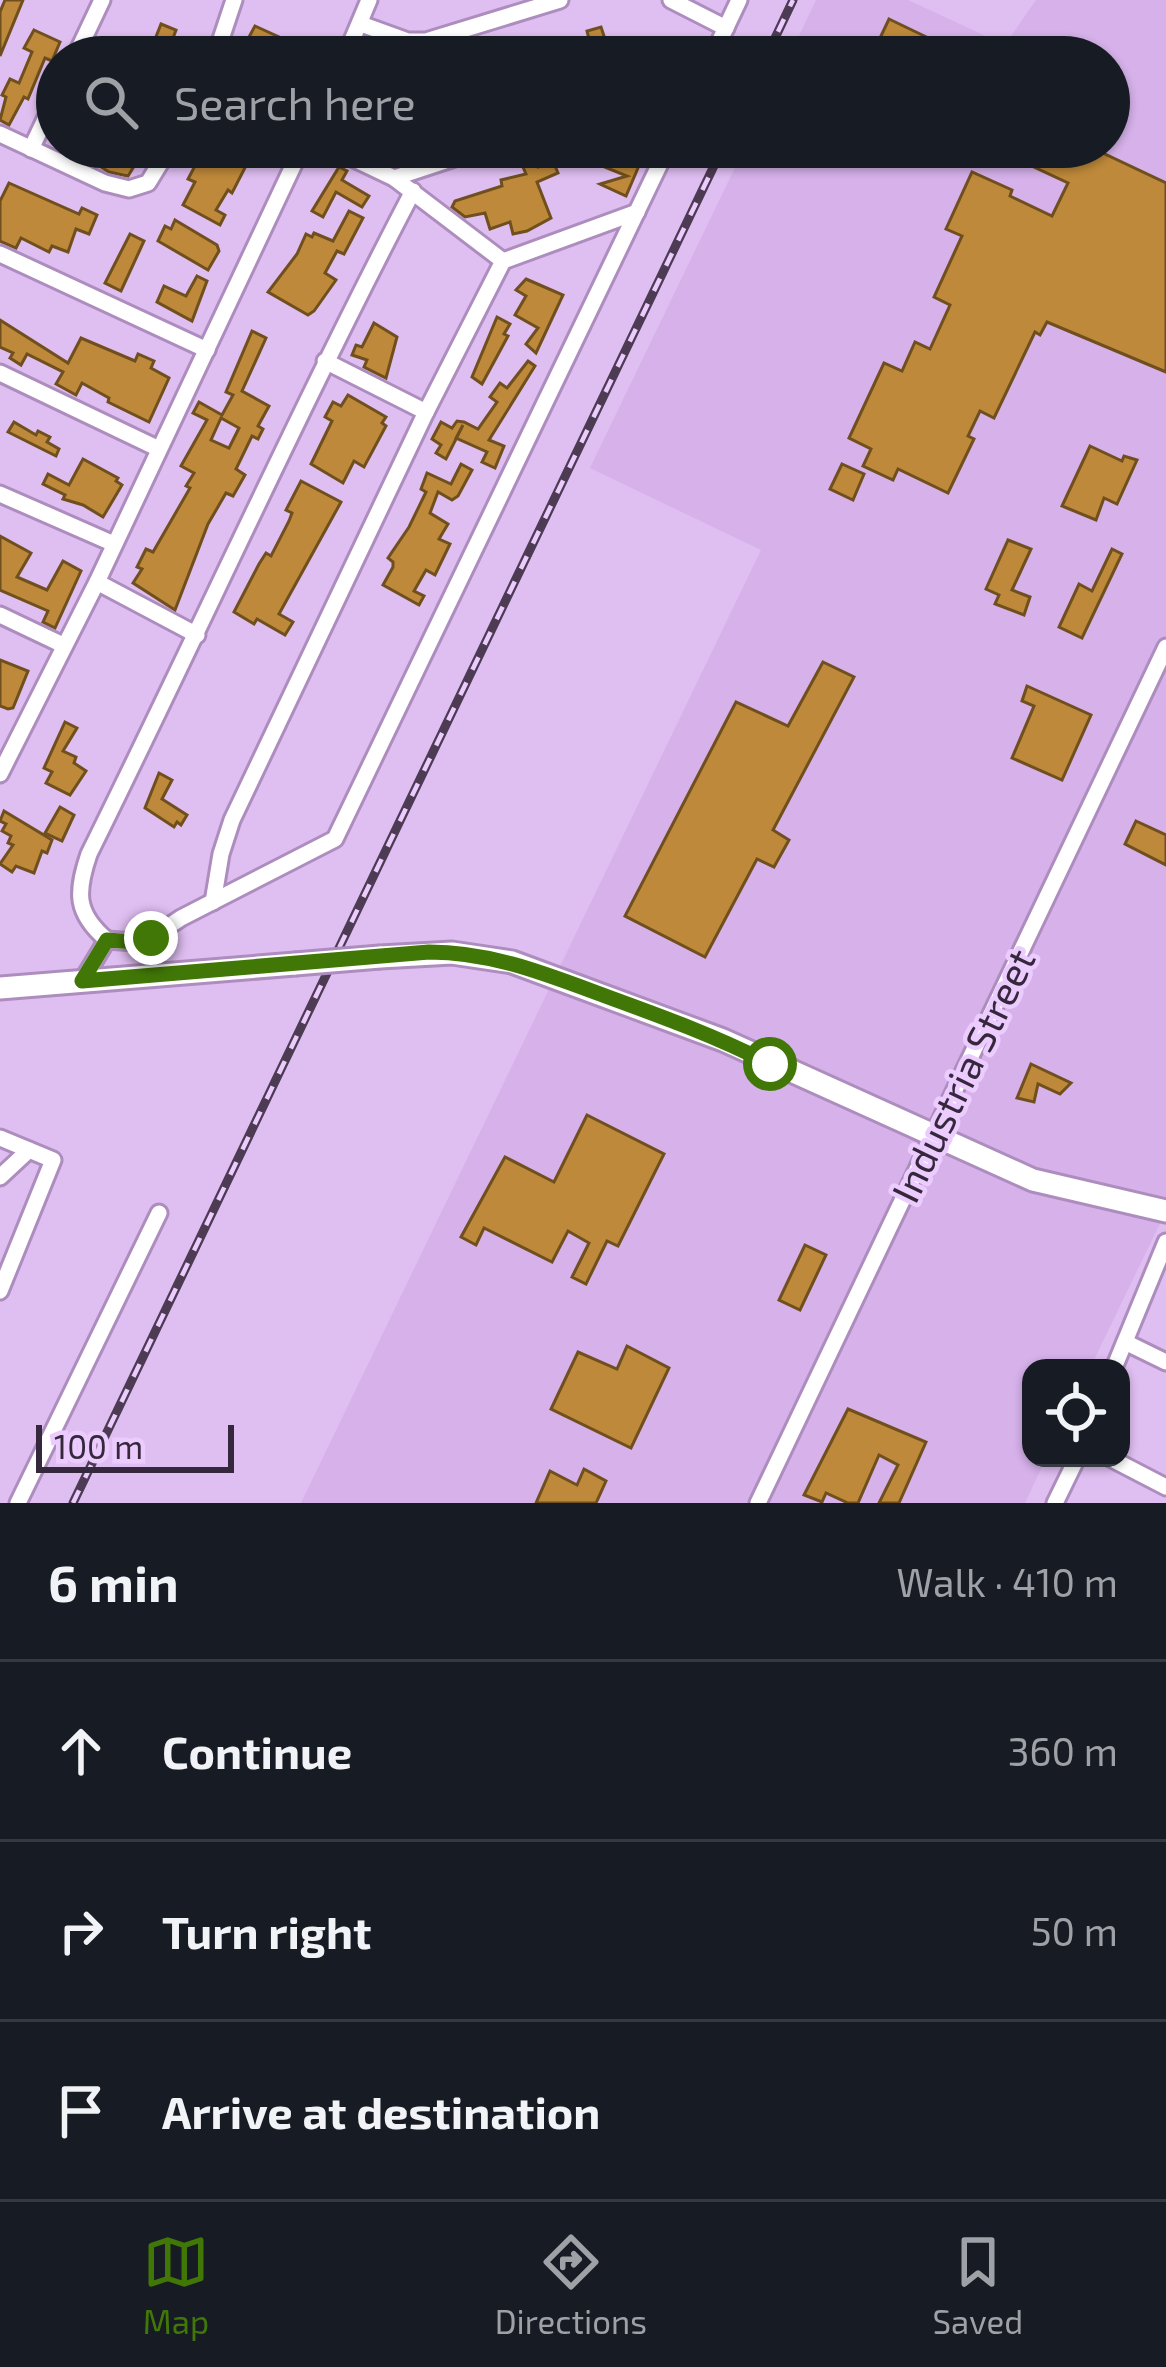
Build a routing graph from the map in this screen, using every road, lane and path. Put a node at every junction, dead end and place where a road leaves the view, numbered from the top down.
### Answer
1 (102, 0) edge
2 (369, 0) edge
3 (560, 0) edge
4 (671, 0) edge
5 (740, 0) edge
6 (232, 1) edge
7 (361, 24) junction
8 (726, 28) junction
9 (85, 36) edge
10 (221, 36) edge
11 (355, 36) edge
12 (394, 36) edge
13 (442, 36) edge
14 (722, 36) edge
15 (0, 134) edge
16 (36, 138) edge
17 (31, 149) junction
18 (36, 151) edge
19 (72, 168) edge
20 (157, 168) edge
21 (292, 168) edge
22 (373, 168) edge
23 (424, 168) edge
24 (658, 168) edge
25 (394, 178) junction
26 (413, 191) junction
27 (637, 212) junction
28 (0, 254) edge
29 (503, 261) junction
30 (207, 350) junction
31 (325, 361) junction
32 (0, 373) edge
33 (426, 412) junction
34 (159, 449) junction
35 (0, 494) edge
36 (114, 544) junction
37 (97, 582) junction
38 (0, 615) edge
39 (197, 635) junction
40 (63, 645) junction
41 (1166, 646) edge
42 (7, 741) edge
43 (0, 774) edge
44 (213, 902) junction
45 (107, 940) junction
46 (82, 981) junction
47 (0, 988) edge
48 (934, 1135) junction
49 (0, 1138) edge
50 (29, 1150) junction
51 (0, 1177) edge
52 (1166, 1210) edge
53 (160, 1213) dead end
54 (1166, 1242) edge
55 (0, 1291) edge
56 (1125, 1342) junction
57 (1118, 1359) edge
58 (1166, 1362) edge
59 (1072, 1467) edge
60 (1127, 1467) edge
61 (1166, 1487) edge
62 (18, 1503) edge
63 (758, 1503) edge
64 (1054, 1503) edge

1 - 9 street
2 - 7 street
3 - 13 street
4 - 8 street
5 - 8 street
6 - 10 street
7 - 11 street
7 - 12 street
8 - 14 street
15 - 17 street
16 - 17 street
17 - 18 street
19 - 20 street
21 - 30 street
22 - 25 street
23 - 25 street
24 - 27 street
25 - 26 street
26 - 29 street
26 - 31 street
27 - 29 street
27 - 44 street
28 - 30 street
29 - 33 street
30 - 34 street
31 - 33 street
31 - 39 street
32 - 34 street
33 - 44 street
34 - 36 street
35 - 36 street
36 - 37 street
37 - 39 street
37 - 40 street
38 - 40 street
39 - 45 street
40 - 42 street
41 - 48 street, Industria Street
42 - 43 street
44 - 45 street
45 - 46 street
46 - 47 street
46 - 48 street, bridge
48 - 52 street
48 - 63 street, Industria Street
49 - 50 street
50 - 51 street
50 - 55 street
53 - 62 street
54 - 56 street
56 - 57 street
56 - 58 street
59 - 64 street
60 - 61 street

